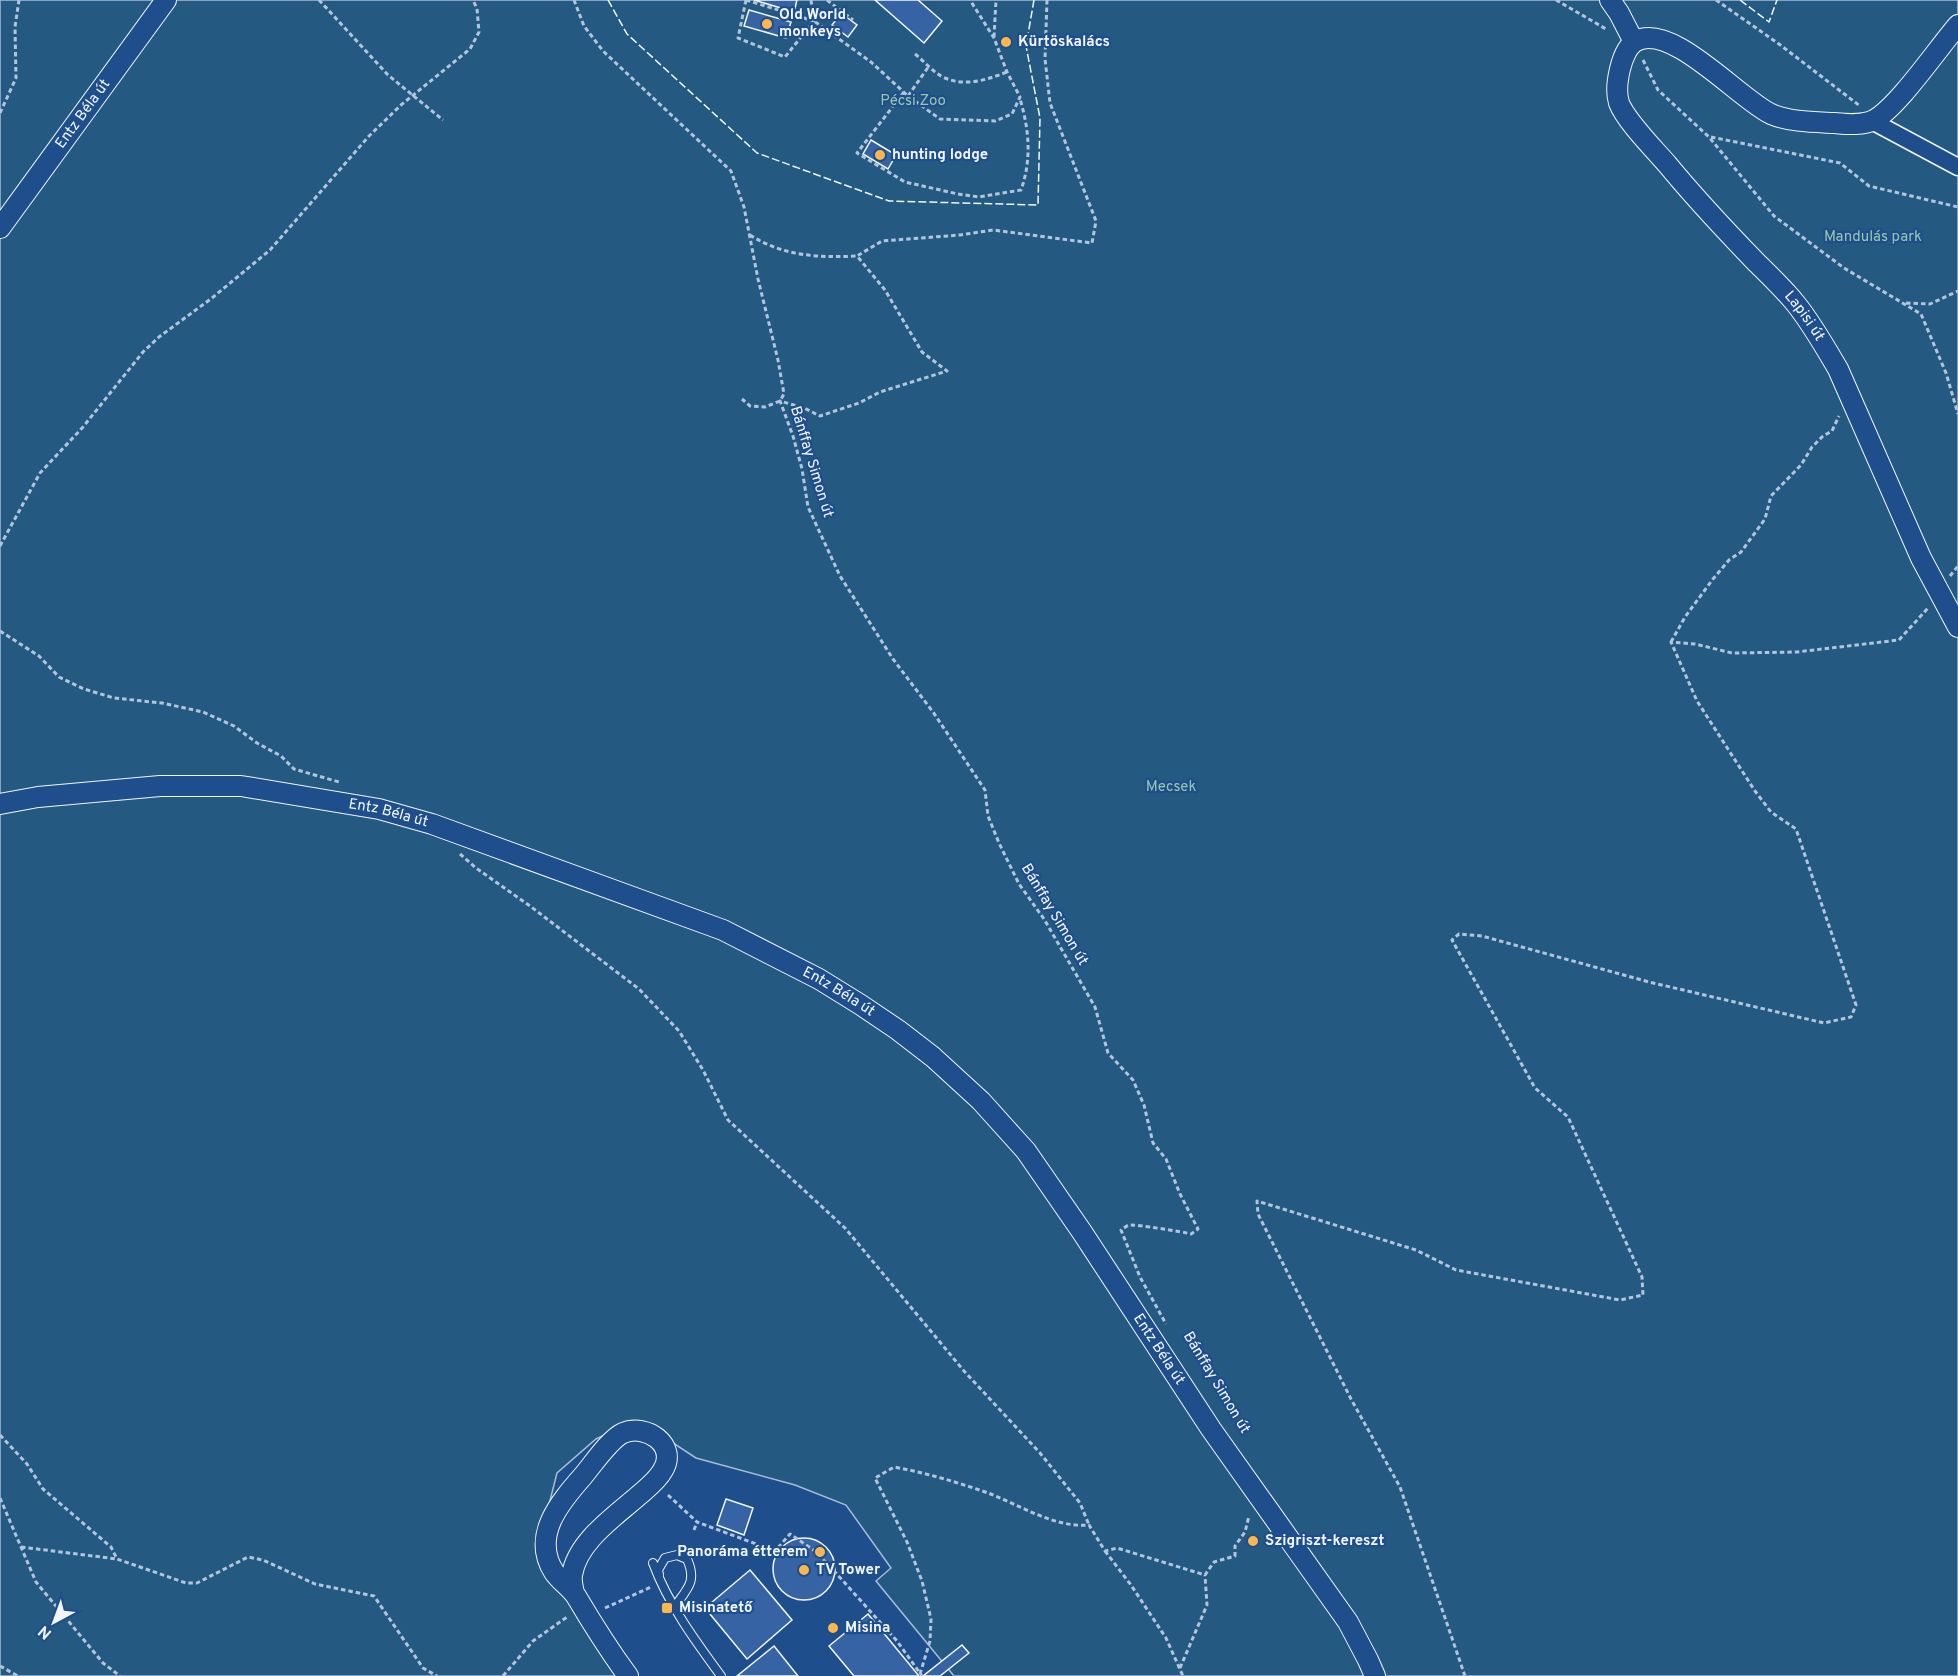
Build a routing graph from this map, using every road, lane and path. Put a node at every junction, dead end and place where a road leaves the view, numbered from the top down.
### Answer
1 (19, 0) edge
2 (166, 0) edge
3 (319, 0) edge
4 (473, 0) edge
5 (574, 0) edge
6 (746, 0) edge
7 (816, 0) edge
8 (827, 0) edge
9 (970, 0) edge
10 (996, 0) edge
11 (1047, 0) edge
12 (1556, 0) edge
13 (1610, 0) edge
14 (1716, 0) edge
15 (811, 1) edge
16 (854, 20) dead end
17 (814, 21) junction
18 (1958, 25) edge
19 (1607, 30) dead end
20 (994, 38) junction
21 (1634, 42) junction
22 (915, 54) dead end
23 (929, 66) junction
24 (1007, 72) junction
25 (904, 92) junction
26 (413, 96) junction
27 (908, 96) junction
28 (1020, 97) junction
29 (0, 113) edge
30 (1875, 119) junction
31 (443, 120) dead end
32 (1709, 137) junction
33 (1958, 167) edge
34 (1958, 207) edge
35 (0, 228) edge
36 (749, 234) junction
37 (857, 256) junction
38 (1958, 291) edge
39 (1903, 303) junction
40 (1851, 398) junction
41 (742, 399) dead end
42 (780, 401) junction
43 (1958, 414) edge
44 (0, 546) edge
45 (1941, 595) junction
46 (1958, 627) edge
47 (0, 631) edge
48 (1671, 642) junction
49 (344, 783) dead end
50 (0, 804) edge
51 (452, 848) dead end
52 (1167, 1326) dead end
53 (0, 1435) edge
54 (654, 1482) junction
55 (1257, 1494) junction
56 (0, 1498) edge
57 (697, 1522) junction
58 (1089, 1525) junction
59 (694, 1530) dead end
60 (21, 1547) junction
61 (1105, 1551) junction
62 (117, 1559) junction
63 (653, 1563) dead end
64 (1205, 1575) junction
65 (660, 1582) junction
66 (574, 1593) junction
67 (675, 1606) junction
68 (0, 1666) edge
69 (1180, 1668) junction
70 (921, 1675) edge
71 (18, 1676) edge
72 (120, 1676) edge
73 (437, 1676) edge
74 (628, 1676) edge
75 (721, 1676) edge
76 (1183, 1676) edge
77 (1375, 1676) edge
78 (1466, 1676) edge

1 - 29 path
2 - 35 street, Entz Béla út
3 - 26 path
4 - 26 path
5 - 36 path
6 - 17 path
6 - 17 path
7 - 15 path
8 - 16 path
9 - 20 path
10 - 20 path
11 - 37 path
12 - 19 path
13 - 21 street
14 - 30 path
15 - 17 path
17 - 25 path
18 - 30 street
20 - 24 path
21 - 30 street
21 - 32 path
21 - 40 street, Lapisi út
22 - 23 path
23 - 24 path
23 - 27 path
24 - 28 path
25 - 27 path
25 - 28 path
26 - 31 path
26 - 44 path
27 - 28 path
30 - 33 street
32 - 34 path
32 - 39 path
36 - 37 path
36 - 42 path
37 - 42 path, Bánffay Simon út
38 - 39 path
39 - 43 path
40 - 45 street, Lapisi út
40 - 48 path
41 - 42 path
42 - 52 path, Bánffay Simon út
45 - 46 street, Lapisi út
45 - 48 path
47 - 49 path
48 - 78 path
50 - 55 street, Entz Béla út
51 - 58 path
53 - 62 path
54 - 57 path
54 - 66 street
54 - 66 street
55 - 64 path
55 - 77 street, Entz Béla út
56 - 60 path
57 - 59 path
57 - 70 path
58 - 61 path
58 - 70 path
60 - 62 path
60 - 72 path
61 - 64 path
61 - 69 path
62 - 73 path
63 - 65 lane
64 - 69 path
65 - 67 lane
65 - 67 lane
66 - 74 street
67 - 75 lane
68 - 71 path
69 - 76 path

